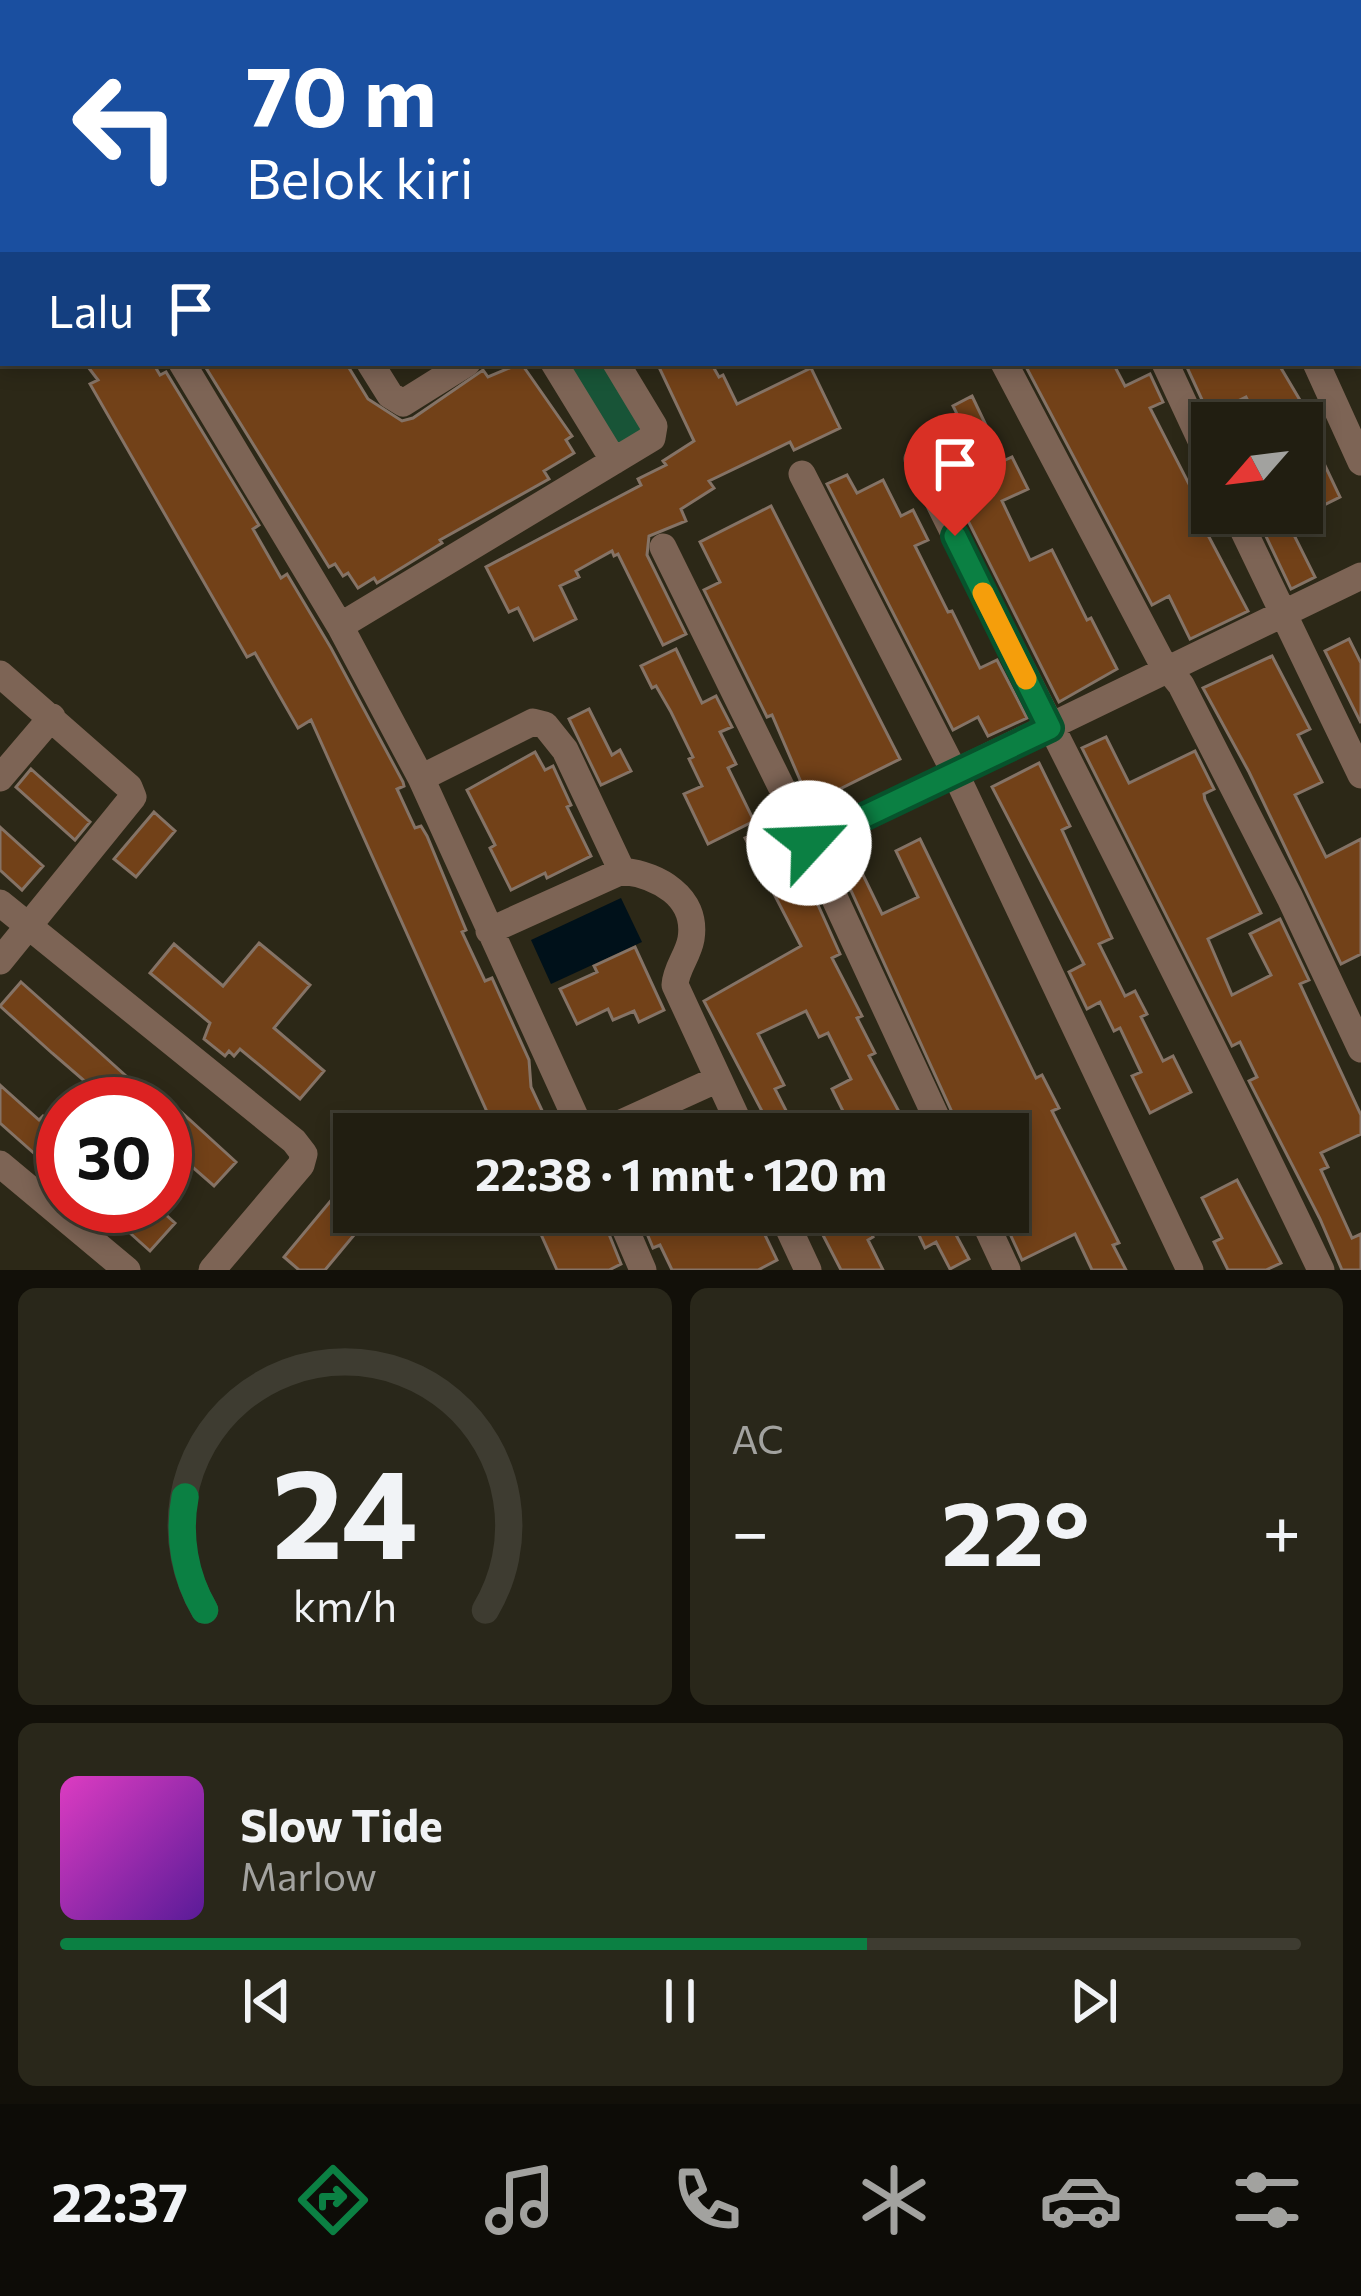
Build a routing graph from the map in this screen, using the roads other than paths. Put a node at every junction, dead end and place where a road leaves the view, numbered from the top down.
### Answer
1 (184, 366) edge
2 (372, 366) edge
3 (462, 366) edge
4 (556, 366) edge
5 (618, 366) edge
6 (1006, 366) edge
7 (1166, 366) edge
8 (1317, 366) edge
9 (1191, 419) edge
10 (917, 459) dead end
11 (614, 461) junction
12 (1361, 462) edge
13 (802, 474) dead end
14 (1245, 534) edge
15 (663, 547) dead end
16 (1361, 576) edge
17 (1282, 615) junction
18 (340, 626) junction
19 (1170, 672) junction
20 (0, 674) edge
21 (52, 717) junction
22 (1050, 728) junction
23 (956, 775) junction
24 (1361, 775) edge
25 (0, 778) edge
26 (421, 778) junction
27 (809, 843) junction
28 (622, 871) junction
29 (0, 903) edge
30 (28, 927) junction
31 (489, 931) junction
32 (0, 961) edge
33 (1361, 1049) edge
34 (718, 1078) junction
35 (573, 1113) edge
36 (642, 1113) edge
37 (734, 1113) edge
38 (934, 1113) edge
39 (0, 1164) edge
40 (627, 1233) edge
41 (791, 1233) edge
42 (990, 1233) edge
43 (127, 1270) edge
44 (212, 1270) edge
45 (644, 1270) edge
46 (808, 1270) edge
47 (1007, 1270) edge
48 (1190, 1270) edge
49 (1321, 1270) edge

1 - 18 street
2 - 3 street
4 - 11 street
5 - 11 street
6 - 19 street
7 - 9 street
8 - 12 street
10 - 22 street
11 - 18 street
13 - 23 street
14 - 17 street
15 - 27 street
16 - 17 street
17 - 19 street
17 - 24 street
18 - 26 street
19 - 22 street
19 - 33 street
20 - 21 street
21 - 25 street
21 - 30 street
22 - 23 street
22 - 49 street
23 - 27 street
23 - 48 street
26 - 28 street
26 - 31 street
27 - 38 street
28 - 31 street
28 - 34 street
29 - 30 street
30 - 32 street
30 - 44 street
31 - 35 street
34 - 36 street
34 - 37 street
39 - 43 street
40 - 45 street
41 - 46 street
42 - 47 street

